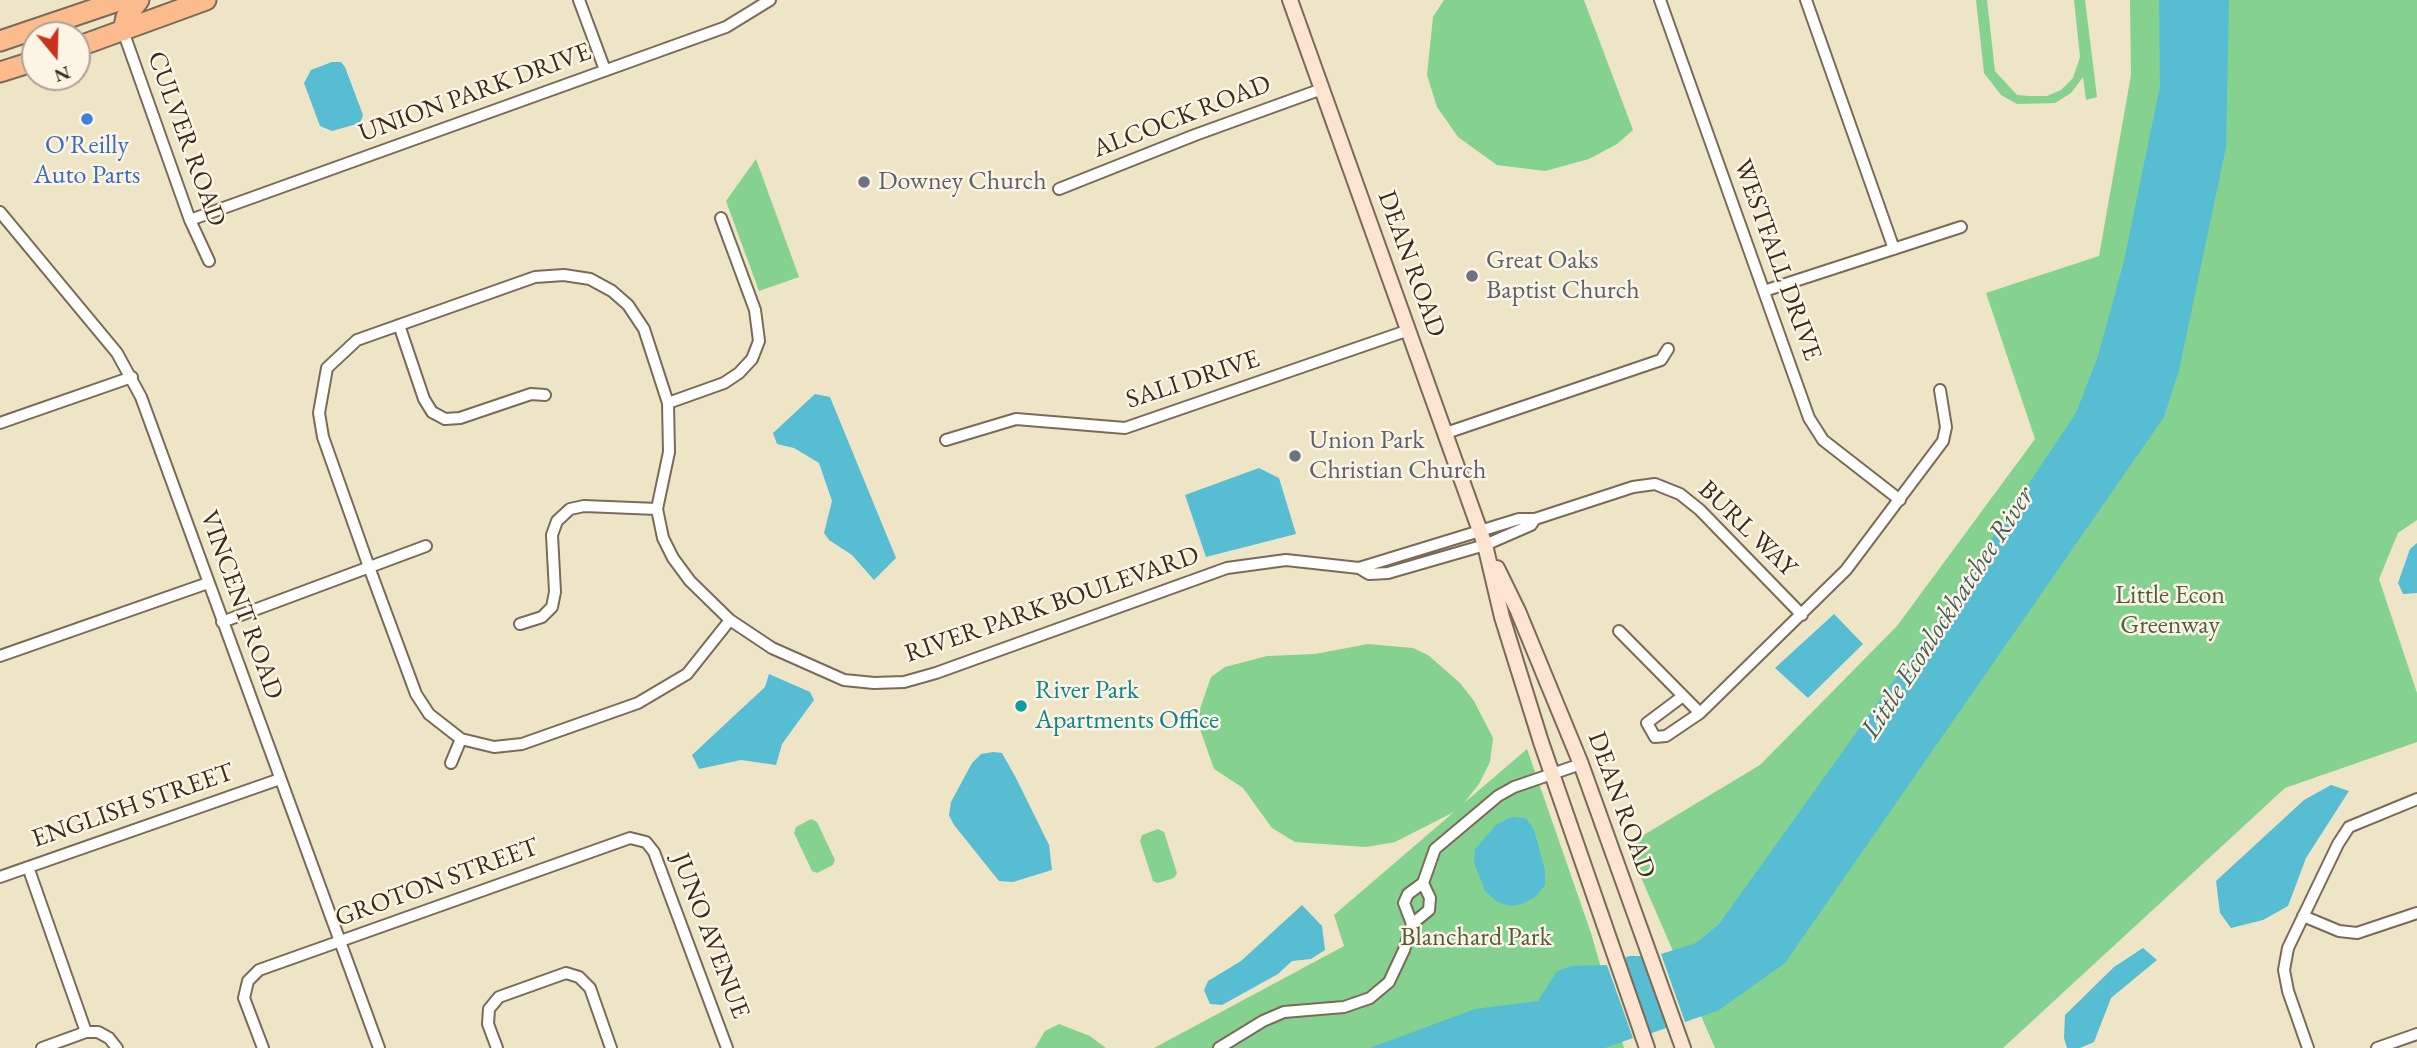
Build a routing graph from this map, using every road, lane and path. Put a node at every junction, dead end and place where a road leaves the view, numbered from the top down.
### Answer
1 (121, 0) edge
2 (139, 0) edge
3 (206, 0) edge
4 (579, 0) edge
5 (770, 0) edge
6 (1290, 0) edge
7 (1660, 0) edge
8 (1806, 0) edge
9 (101, 3) edge
10 (123, 31) junction
11 (0, 41) edge
12 (91, 42) edge
13 (21, 65) edge
14 (605, 70) junction
15 (0, 72) edge
16 (1322, 89) junction
17 (1059, 189) dead end
18 (0, 212) edge
19 (721, 218) dead end
20 (190, 220) junction
21 (1961, 227) dead end
22 (1894, 249) junction
23 (209, 261) dead end
24 (1764, 291) junction
25 (399, 325) junction
26 (1409, 330) junction
27 (1668, 349) dead end
28 (132, 377) junction
29 (1940, 390) dead end
30 (545, 395) dead end
31 (668, 402) junction
32 (0, 423) edge
33 (1446, 433) junction
34 (946, 440) dead end
35 (1900, 500) junction
36 (657, 509) junction
37 (1483, 538) junction
38 (426, 546) dead end
39 (369, 567) junction
40 (208, 583) junction
41 (1802, 615) junction
42 (730, 620) junction
43 (222, 622) junction
44 (520, 624) dead end
45 (1619, 631) dead end
46 (0, 656) edge
47 (1683, 696) junction
48 (1700, 713) junction
49 (461, 739) junction
50 (451, 763) dead end
51 (1581, 764) junction
52 (1551, 774) junction
53 (280, 779) junction
54 (2417, 799) edge
55 (646, 842) joint
56 (28, 867) junction
57 (0, 877) edge
58 (1423, 883) junction
59 (2417, 913) edge
60 (2303, 916) junction
61 (1412, 924) junction
62 (340, 941) junction
63 (86, 1032) junction
64 (2417, 1034) edge
65 (42, 1048) edge
66 (117, 1048) edge
67 (263, 1048) edge
68 (379, 1048) edge
69 (497, 1048) edge
70 (611, 1048) edge
71 (727, 1048) edge
72 (1219, 1048) edge
73 (1647, 1048) edge
74 (1683, 1048) edge
75 (2308, 1048) edge
76 (2377, 1048) edge

1 - 9 highway
2 - 10 highway
3 - 10 highway
4 - 14 street
5 - 14 street, UNION PARK DRIVE
6 - 16 main road, DEAN ROAD
7 - 24 street, WESTFALL DRIVE
8 - 22 street
9 - 11 highway
10 - 12 highway
10 - 20 street, CULVER ROAD
13 - 15 highway
14 - 20 street, UNION PARK DRIVE
16 - 17 street, ALCOCK ROAD
16 - 26 main road, DEAN ROAD
18 - 28 street, VINCENT ROAD
19 - 31 street
20 - 23 street, CULVER ROAD
21 - 22 street
22 - 24 street
24 - 35 street, WESTFALL DRIVE
25 - 30 street
25 - 31 street, RIVER PARK BOULEVARD
25 - 39 street, RIVER PARK BOULEVARD
26 - 33 main road, DEAN ROAD
26 - 34 street, SALI DRIVE
27 - 33 street
28 - 32 street
28 - 40 street, VINCENT ROAD
29 - 35 street
31 - 36 street, RIVER PARK BOULEVARD
33 - 37 main road, DEAN ROAD
35 - 41 street
36 - 42 street, RIVER PARK BOULEVARD
36 - 44 street
37 - 41 street, BURL WAY
37 - 42 street, RIVER PARK BOULEVARD
37 - 51 main road, DEAN ROAD
37 - 52 main road, DEAN ROAD
38 - 39 street
39 - 43 street
39 - 49 street, RIVER PARK BOULEVARD
40 - 43 street, VINCENT ROAD
40 - 46 street
41 - 48 street
42 - 49 street, RIVER PARK BOULEVARD
43 - 53 street, VINCENT ROAD
45 - 47 street
47 - 48 street
47 - 48 street
49 - 50 street
51 - 52 street
51 - 74 main road, DEAN ROAD
52 - 58 street
52 - 73 main road, DEAN ROAD
53 - 56 street, ENGLISH STREET
53 - 62 street, VINCENT ROAD
54 - 60 street
55 - 62 street, GROTON STREET
55 - 71 street, JUNO AVENUE
56 - 57 street, ENGLISH STREET
56 - 63 street
58 - 61 street
58 - 61 street
59 - 60 street
60 - 75 street
61 - 72 street
62 - 67 street, GROTON STREET
62 - 68 street, VINCENT ROAD
63 - 65 street
63 - 66 street
64 - 76 street
69 - 70 street

